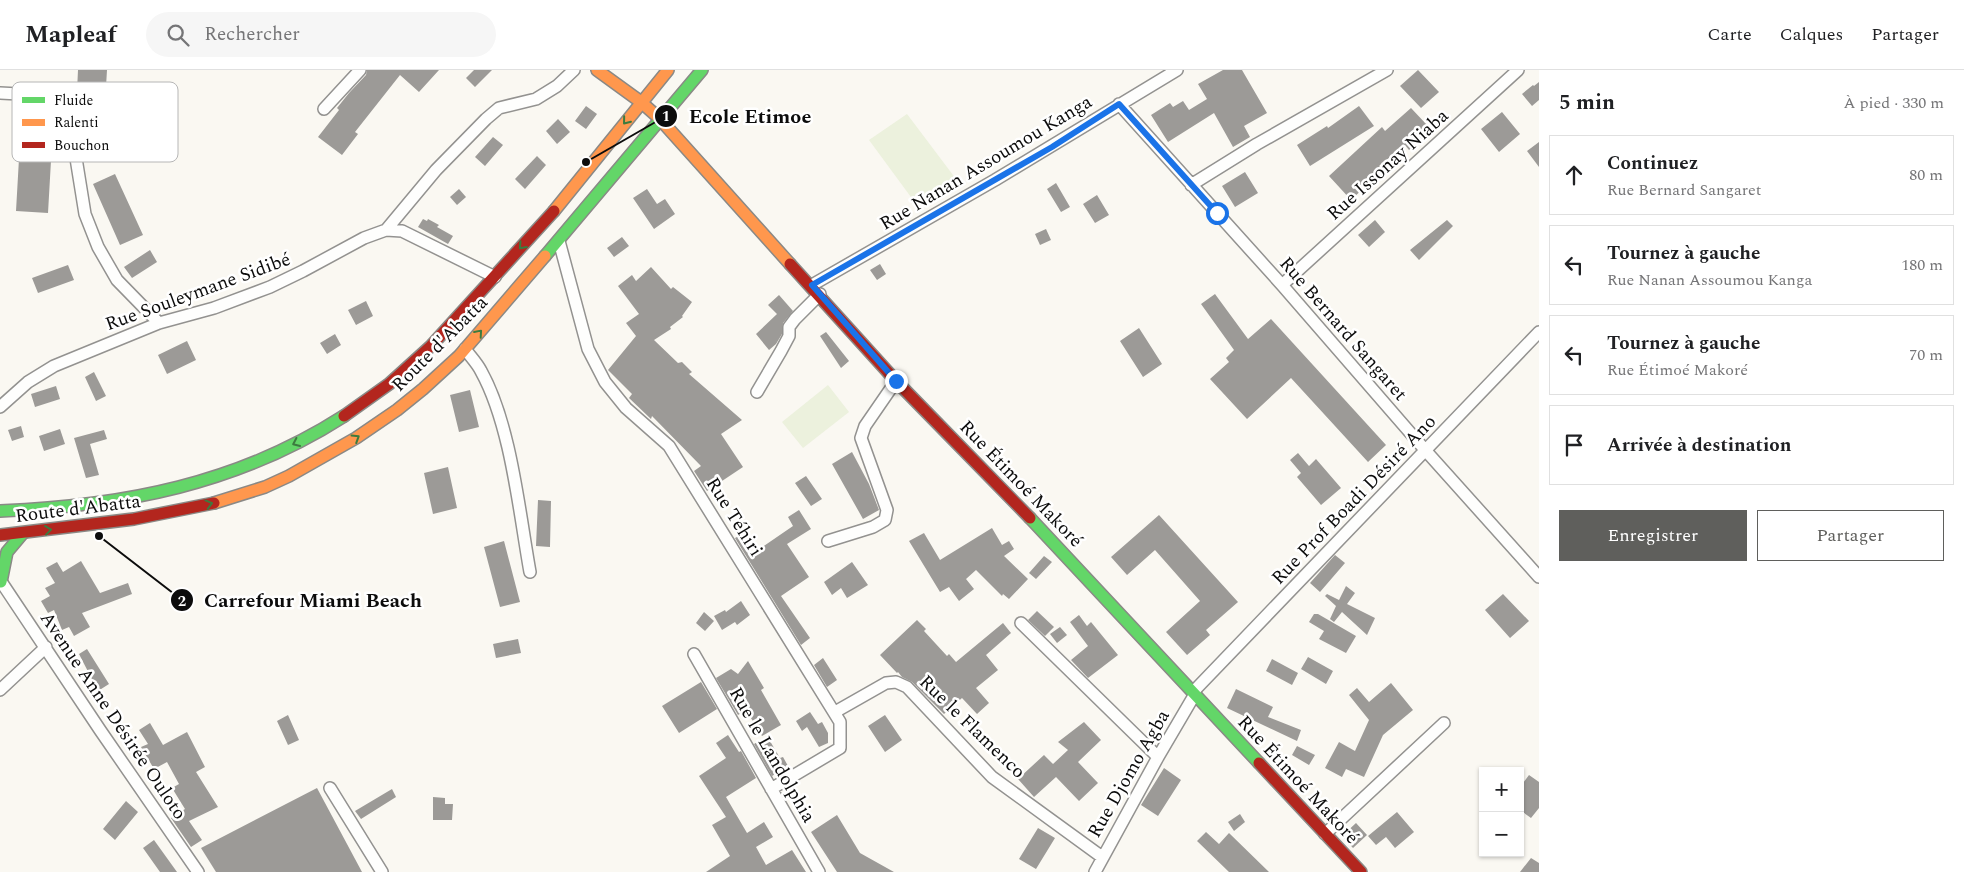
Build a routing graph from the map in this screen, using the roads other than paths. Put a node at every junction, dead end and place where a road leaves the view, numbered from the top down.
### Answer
1 (360, 70) edge
2 (574, 70) edge
3 (597, 70) edge
4 (668, 70) edge
5 (702, 70) edge
6 (1177, 70) edge
7 (1388, 70) edge
8 (1518, 70) edge
9 (642, 102) junction
10 (1119, 104) junction
11 (324, 110) dead end
12 (659, 118) junction
13 (77, 162) edge
14 (1191, 185) junction
15 (386, 230) junction
16 (559, 241) junction
17 (495, 277) junction
18 (812, 285) junction
19 (1282, 285) junction
20 (820, 294) junction
21 (160, 323) junction
22 (1539, 332) edge
23 (465, 349) junction
24 (896, 381) junction
25 (757, 392) dead end
26 (0, 407) edge
27 (1426, 451) junction
28 (0, 511) edge
29 (23, 533) junction
30 (0, 535) edge
31 (828, 541) dead end
32 (530, 572) dead end
33 (1539, 577) edge
34 (0, 581) edge
35 (1021, 623) dead end
36 (46, 648) junction
37 (694, 654) dead end
38 (0, 690) edge
39 (1194, 693) junction
40 (835, 712) junction
41 (1444, 723) dead end
42 (1158, 757) junction
43 (330, 788) dead end
44 (772, 789) junction
45 (1325, 834) junction
46 (1102, 858) junction
47 (198, 872) edge
48 (382, 872) edge
49 (819, 872) edge
50 (1095, 872) edge
51 (1361, 872) edge

1 - 11 street
2 - 15 street
3 - 9 street, Rue Étimoé Makoré
4 - 9 street, Route d'Abatta
5 - 12 street, Route d'Abatta
6 - 10 street, Rue Nanan Assoumou Kanga
7 - 14 street
8 - 19 street, Rue Issonay Niaba
9 - 12 street, Rue Étimoé Makoré
9 -> 17 street, Route d'Abatta
10 - 14 street, Rue Bernard Sangaret
10 - 18 street, Rue Nanan Assoumou Kanga
12 - 16 street, Route d'Abatta
12 - 18 street, Rue Étimoé Makoré
13 - 21 street
14 - 19 street, Rue Bernard Sangaret
15 - 17 street
15 - 21 street, Rue Souleymane Sidibé
23 -> 16 street, Route d'Abatta
16 - 40 street, Rue Téhiri
17 -> 28 street, Route d'Abatta
18 - 20 street, Rue Étimoé Makoré
19 - 27 street, Rue Bernard Sangaret
20 - 24 street, Rue Étimoé Makoré
20 - 25 street
21 - 26 street, Rue Souleymane Sidibé
22 - 27 street, Rue Prof Boadi Désiré Ano
29 -> 23 street, Route d'Abatta
23 - 32 street
24 - 31 street
24 - 39 street, Rue Étimoé Makoré
27 - 33 street, Rue Bernard Sangaret
27 - 39 street, Rue Prof Boadi Désiré Ano
29 - 30 street, Route d'Abatta
29 - 34 street
34 - 36 street, Avenue Anne Désirée Ouloto
35 - 42 street
36 - 38 street
36 - 47 street, Avenue Anne Désirée Ouloto
37 - 44 street, Rue le Landolphia
39 - 42 street, Rue Djomo Agba
39 - 45 street, Rue Étimoé Makoré
40 - 44 street, Rue Téhiri
40 - 46 street, Rue le Flamenco
41 - 45 street
42 - 46 street, Rue Djomo Agba
43 - 48 street
44 - 49 street, Rue le Landolphia
45 - 51 street, Rue Étimoé Makoré
46 - 50 street, Rue Djomo Agba

